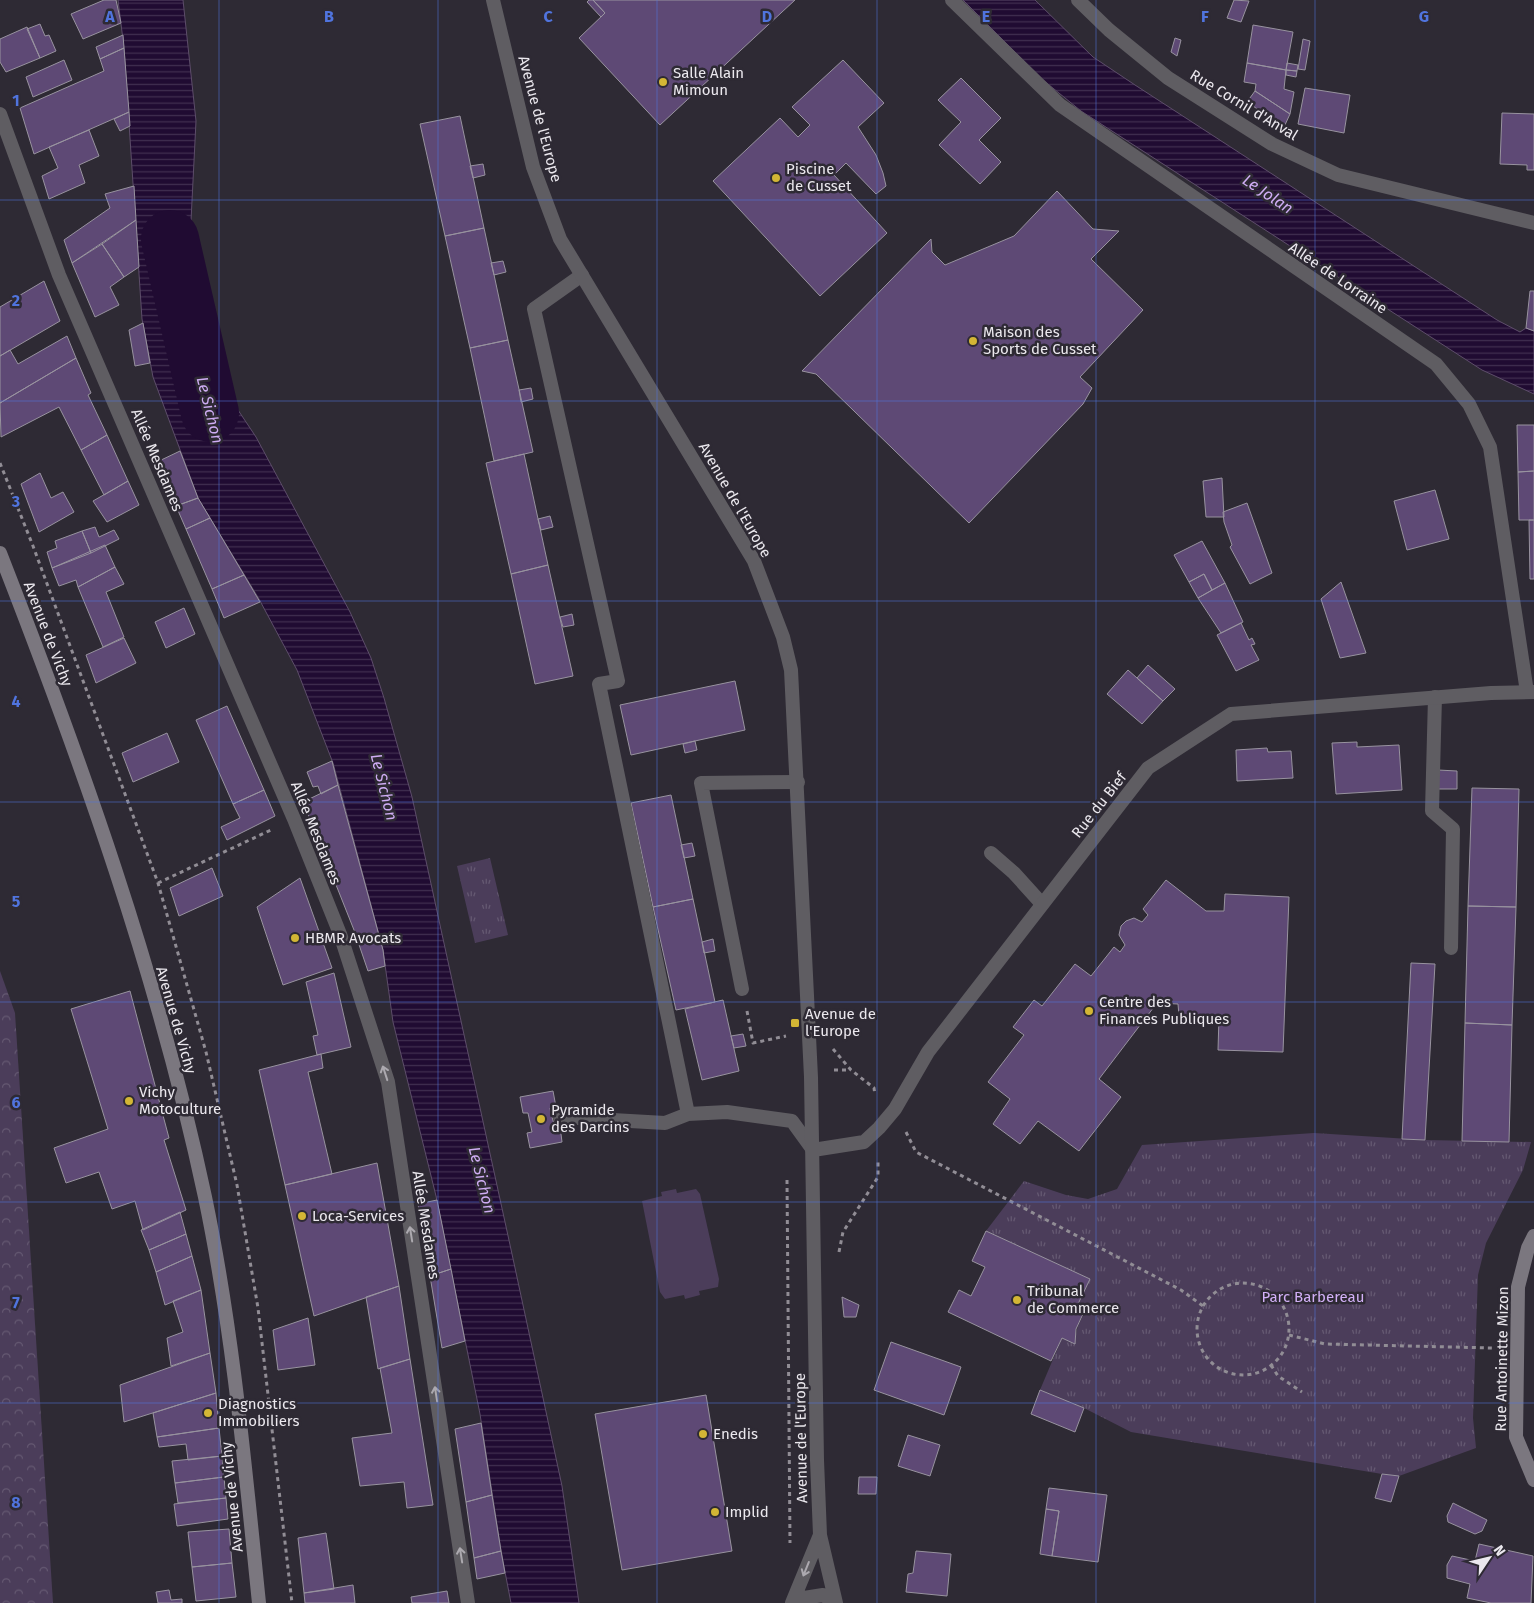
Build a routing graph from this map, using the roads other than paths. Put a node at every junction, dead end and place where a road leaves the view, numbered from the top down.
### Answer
1 (493, 0) edge
2 (952, 0) edge
3 (1078, 0) edge
4 (0, 114) edge
5 (1534, 223) edge
6 (582, 275) junction
7 (0, 553) edge
8 (1531, 692) edge
9 (1435, 697) junction
10 (798, 782) junction
11 (991, 853) dead end
12 (1042, 904) junction
13 (1451, 948) dead end
14 (742, 989) road end
15 (688, 1114) junction
16 (560, 1117) dead end
17 (813, 1150) junction
18 (1534, 1236) edge
19 (1534, 1480) edge
20 (820, 1535) junction
21 (259, 1603) edge
22 (468, 1603) edge
23 (792, 1603) edge
24 (796, 1603) edge
25 (836, 1603) edge

1 - 6 street, Avenue de l'Europe
2 - 8 street, Allée de Lorraine
3 - 5 street, Rue Cornil d'Anval
22 -> 4 street, Allée Mesdames
6 - 10 street, Avenue de l'Europe
6 - 15 street
7 - 21 main road, Avenue de Vichy
8 - 9 street, Rue du Bief
9 - 12 street, Rue du Bief
9 - 13 street
10 - 14 street
10 - 17 street, Avenue de l'Europe
11 - 12 street
12 - 17 street, Rue du Bief
15 - 16 street
15 - 17 street
17 - 20 street, Avenue de l'Europe
18 - 19 main road, Rue Antoinette Mizon
20 -> 23 street, Avenue de l'Europe
20 - 25 street, Avenue de l'Europe
24 - 25 street

